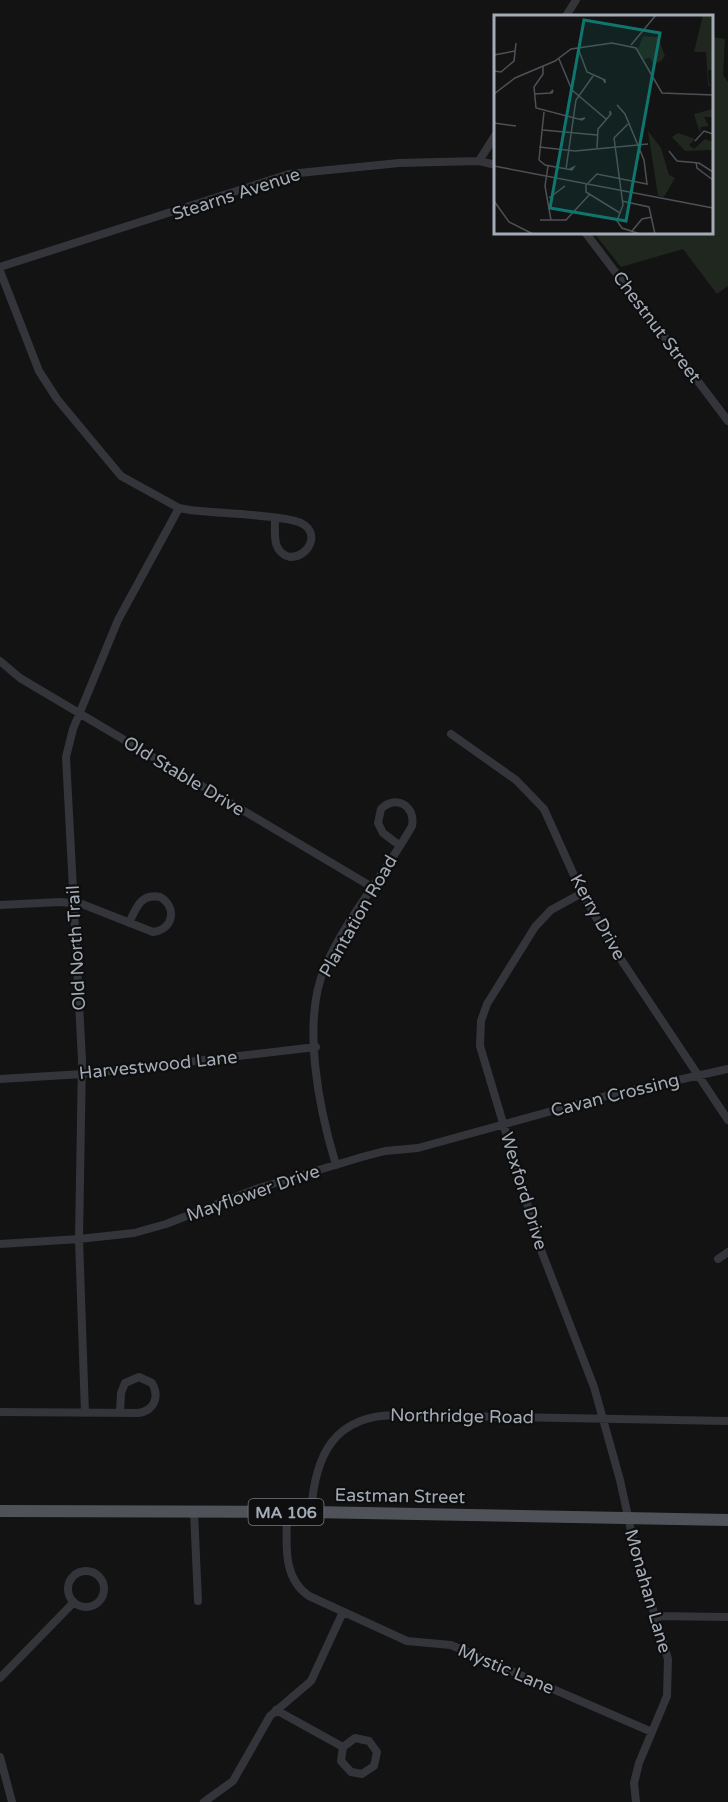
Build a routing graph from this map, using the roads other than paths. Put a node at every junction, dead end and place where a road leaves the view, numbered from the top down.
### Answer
1 (576, 0) edge
2 (567, 15) edge
3 (494, 136) edge
4 (479, 161) junction
5 (494, 165) edge
6 (587, 234) edge
7 (0, 269) edge
8 (728, 421) edge
9 (179, 508) junction
10 (275, 519) junction
11 (0, 661) edge
12 (79, 714) junction
13 (451, 734) dead end
14 (399, 845) junction
15 (372, 888) junction
16 (582, 893) junction
17 (73, 902) junction
18 (0, 905) edge
19 (129, 923) junction
20 (316, 1047) junction
21 (728, 1069) edge
22 (82, 1074) junction
23 (697, 1076) junction
24 (0, 1079) edge
25 (728, 1120) edge
26 (504, 1123) junction
27 (336, 1165) junction
28 (79, 1239) junction
29 (0, 1244) edge
30 (728, 1252) edge
31 (718, 1258) dead end
32 (0, 1412) edge
33 (85, 1413) junction
34 (120, 1413) junction
35 (603, 1419) junction
36 (728, 1421) edge
37 (0, 1511) edge
38 (194, 1512) junction
39 (287, 1512) junction
40 (310, 1512) junction
41 (628, 1518) junction
42 (728, 1520) edge
43 (198, 1601) dead end
44 (74, 1602) junction
45 (343, 1612) junction
46 (655, 1616) junction
47 (728, 1617) edge
48 (0, 1678) edge
49 (276, 1710) junction
50 (652, 1732) junction
51 (343, 1747) junction
52 (0, 1757) edge
53 (12, 1802) edge
54 (204, 1802) edge
55 (636, 1802) edge

1 - 2 street
3 - 4 street
4 - 5 street
4 - 7 street, Stearns Avenue
6 - 8 street, Chestnut Street
7 - 9 street
9 - 10 street
9 - 12 street, Old North Trail
10 - 10 street
11 - 12 street, Old Stable Drive
12 - 15 street, Old Stable Drive
12 - 17 street, Old North Trail
13 - 16 street, Kerry Drive
14 - 14 street, Plantation Road
14 - 15 street, Plantation Road
15 - 20 street, Plantation Road
16 - 23 street, Kerry Drive
16 - 26 street, Wexford Drive
17 - 18 street
17 - 19 street
17 - 22 street, Old North Trail
19 - 19 street
20 - 22 street, Harvestwood Lane
20 - 27 street, Plantation Road
21 - 23 street, Cavan Crossing
22 - 24 street, Harvestwood Lane
22 - 28 street, Old North Trail
23 - 25 street, Kerry Drive
23 - 26 street, Cavan Crossing
26 - 27 street, Mayflower Drive
26 - 35 street, Wexford Drive
27 - 28 street, Mayflower Drive
28 - 29 street, Mayflower Drive
28 - 33 street, Old North Trail
30 - 31 street
32 - 33 street
33 - 34 street
34 - 34 street
35 - 36 street, Northridge Road
35 - 40 street, Northridge Road
35 - 41 street, Wexford Drive
37 - 38 main road, Eastman Street / MA 106
38 - 39 main road, Eastman Street / MA 106
38 - 43 street
39 - 40 main road, Eastman Street / MA 106
39 - 45 street, Mystic Lane
40 - 41 main road, Eastman Street / MA 106
41 - 42 main road, Eastman Street / MA 106
41 - 46 street, Monahan Lane
44 - 44 street
44 - 48 street
45 - 49 street
45 - 50 street, Mystic Lane
46 - 47 street
46 - 50 street, Monahan Lane
49 - 51 street
49 - 54 street
50 - 55 street, Monahan Lane
51 - 51 street
52 - 53 street

